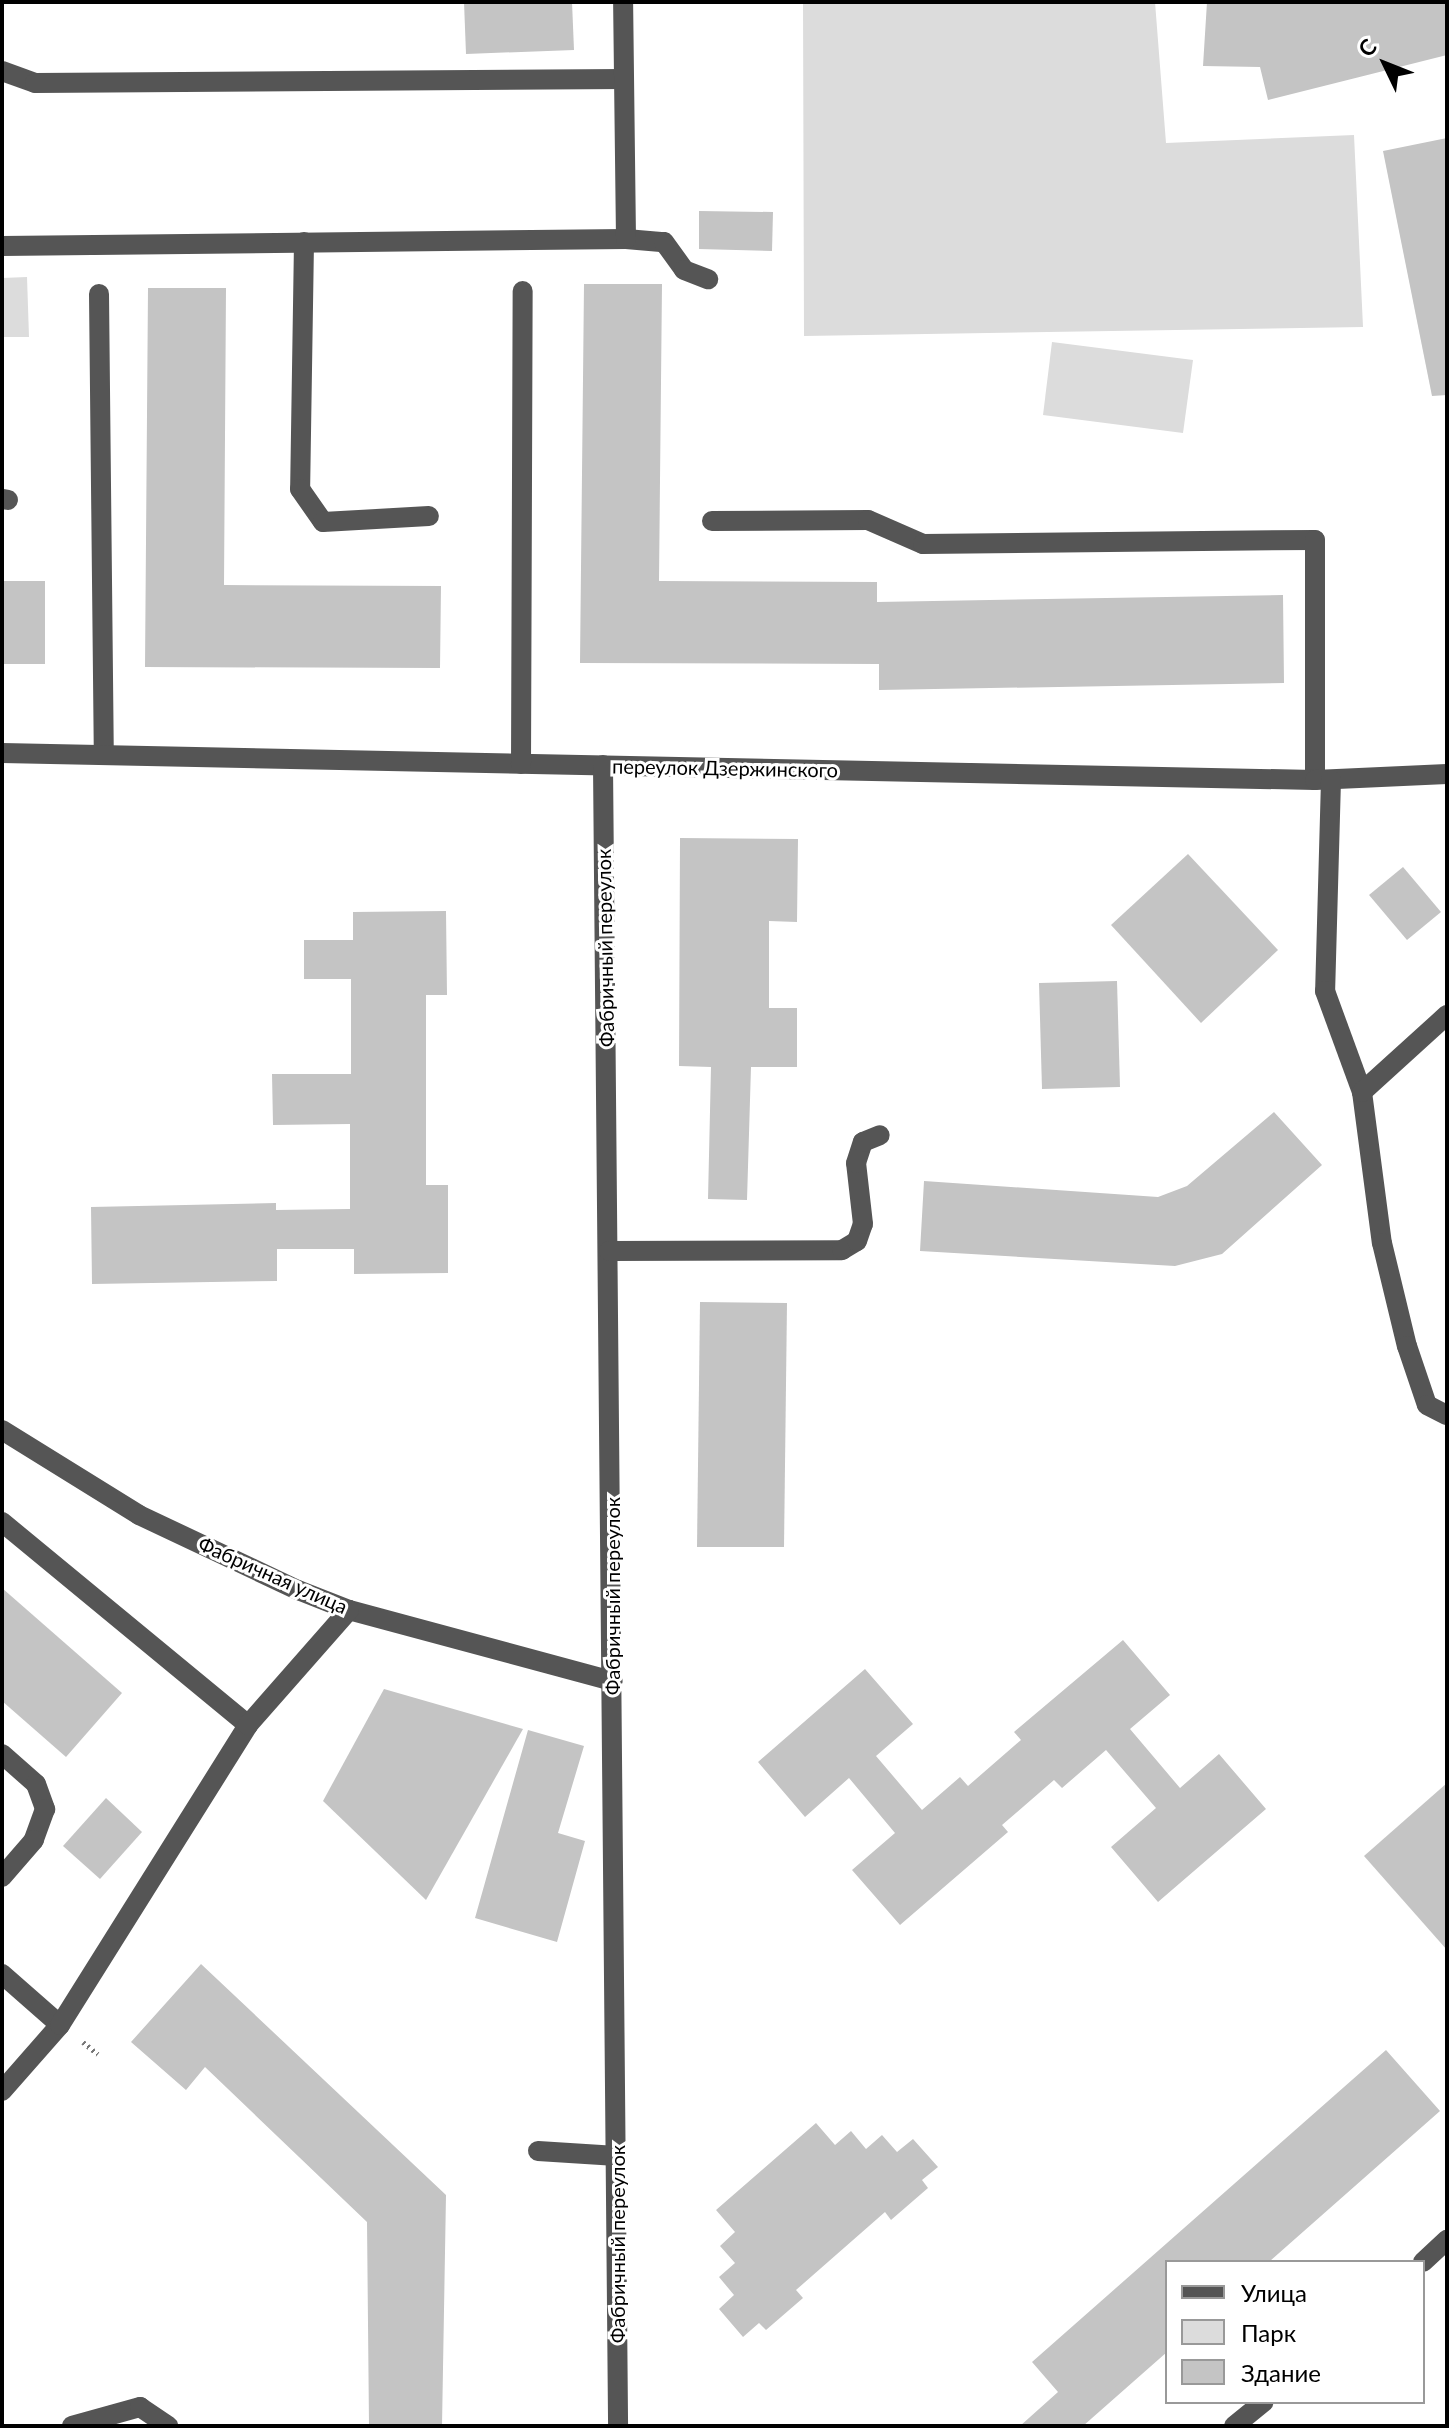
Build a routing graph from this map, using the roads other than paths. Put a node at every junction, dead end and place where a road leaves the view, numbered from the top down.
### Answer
1 (623, 2) edge
2 (2, 71) edge
3 (624, 79) junction
4 (626, 239) junction
5 (304, 242) junction
6 (2, 246) edge
7 (708, 279) dead end
8 (523, 291) dead end
9 (99, 294) dead end
10 (429, 516) dead end
11 (712, 521) dead end
12 (2, 753) edge
13 (104, 755) junction
14 (521, 764) junction
15 (603, 765) junction
16 (1447, 774) edge
17 (1323, 780) junction
18 (1447, 1015) edge
19 (1362, 1092) junction
20 (880, 1135) dead end
21 (609, 1251) junction
22 (1447, 1415) edge
23 (2, 1430) edge
24 (2, 1522) edge
25 (349, 1610) junction
26 (613, 1681) junction
27 (248, 1725) junction
28 (2, 1754) edge
29 (2, 1877) edge
30 (2, 1974) edge
31 (60, 2025) junction
32 (2, 2091) edge
33 (538, 2151) dead end
34 (617, 2156) junction
35 (1447, 2240) edge
36 (1425, 2260) edge
37 (1260, 2413) edge
38 (72, 2426) edge
39 (168, 2426) edge
40 (618, 2426) edge
41 (1234, 2426) edge

1 - 3 street
2 - 3 street
3 - 4 street
4 - 5 street
4 - 7 street
5 - 6 street
5 - 10 street
8 - 14 street
9 - 13 street
11 - 17 street
12 - 13 street, переулок Дзержинского
13 - 14 street, переулок Дзержинского
14 - 15 street, переулок Дзержинского
15 - 17 street, переулок Дзержинского
15 - 21 street, Фабричный переулок
16 - 17 street, переулок Дзержинского
17 - 19 street
18 - 19 street
19 - 22 street
20 - 21 street
21 - 26 street, Фабричный переулок
23 - 25 street, Фабричная улица
24 - 27 street
25 - 26 street, Фабричная улица
25 - 27 street
26 - 34 street, Фабричный переулок
27 - 31 street
28 - 29 street
30 - 31 street
31 - 32 street
33 - 34 street
34 - 40 street, Фабричный переулок
35 - 36 street
37 - 41 street
38 - 39 street

